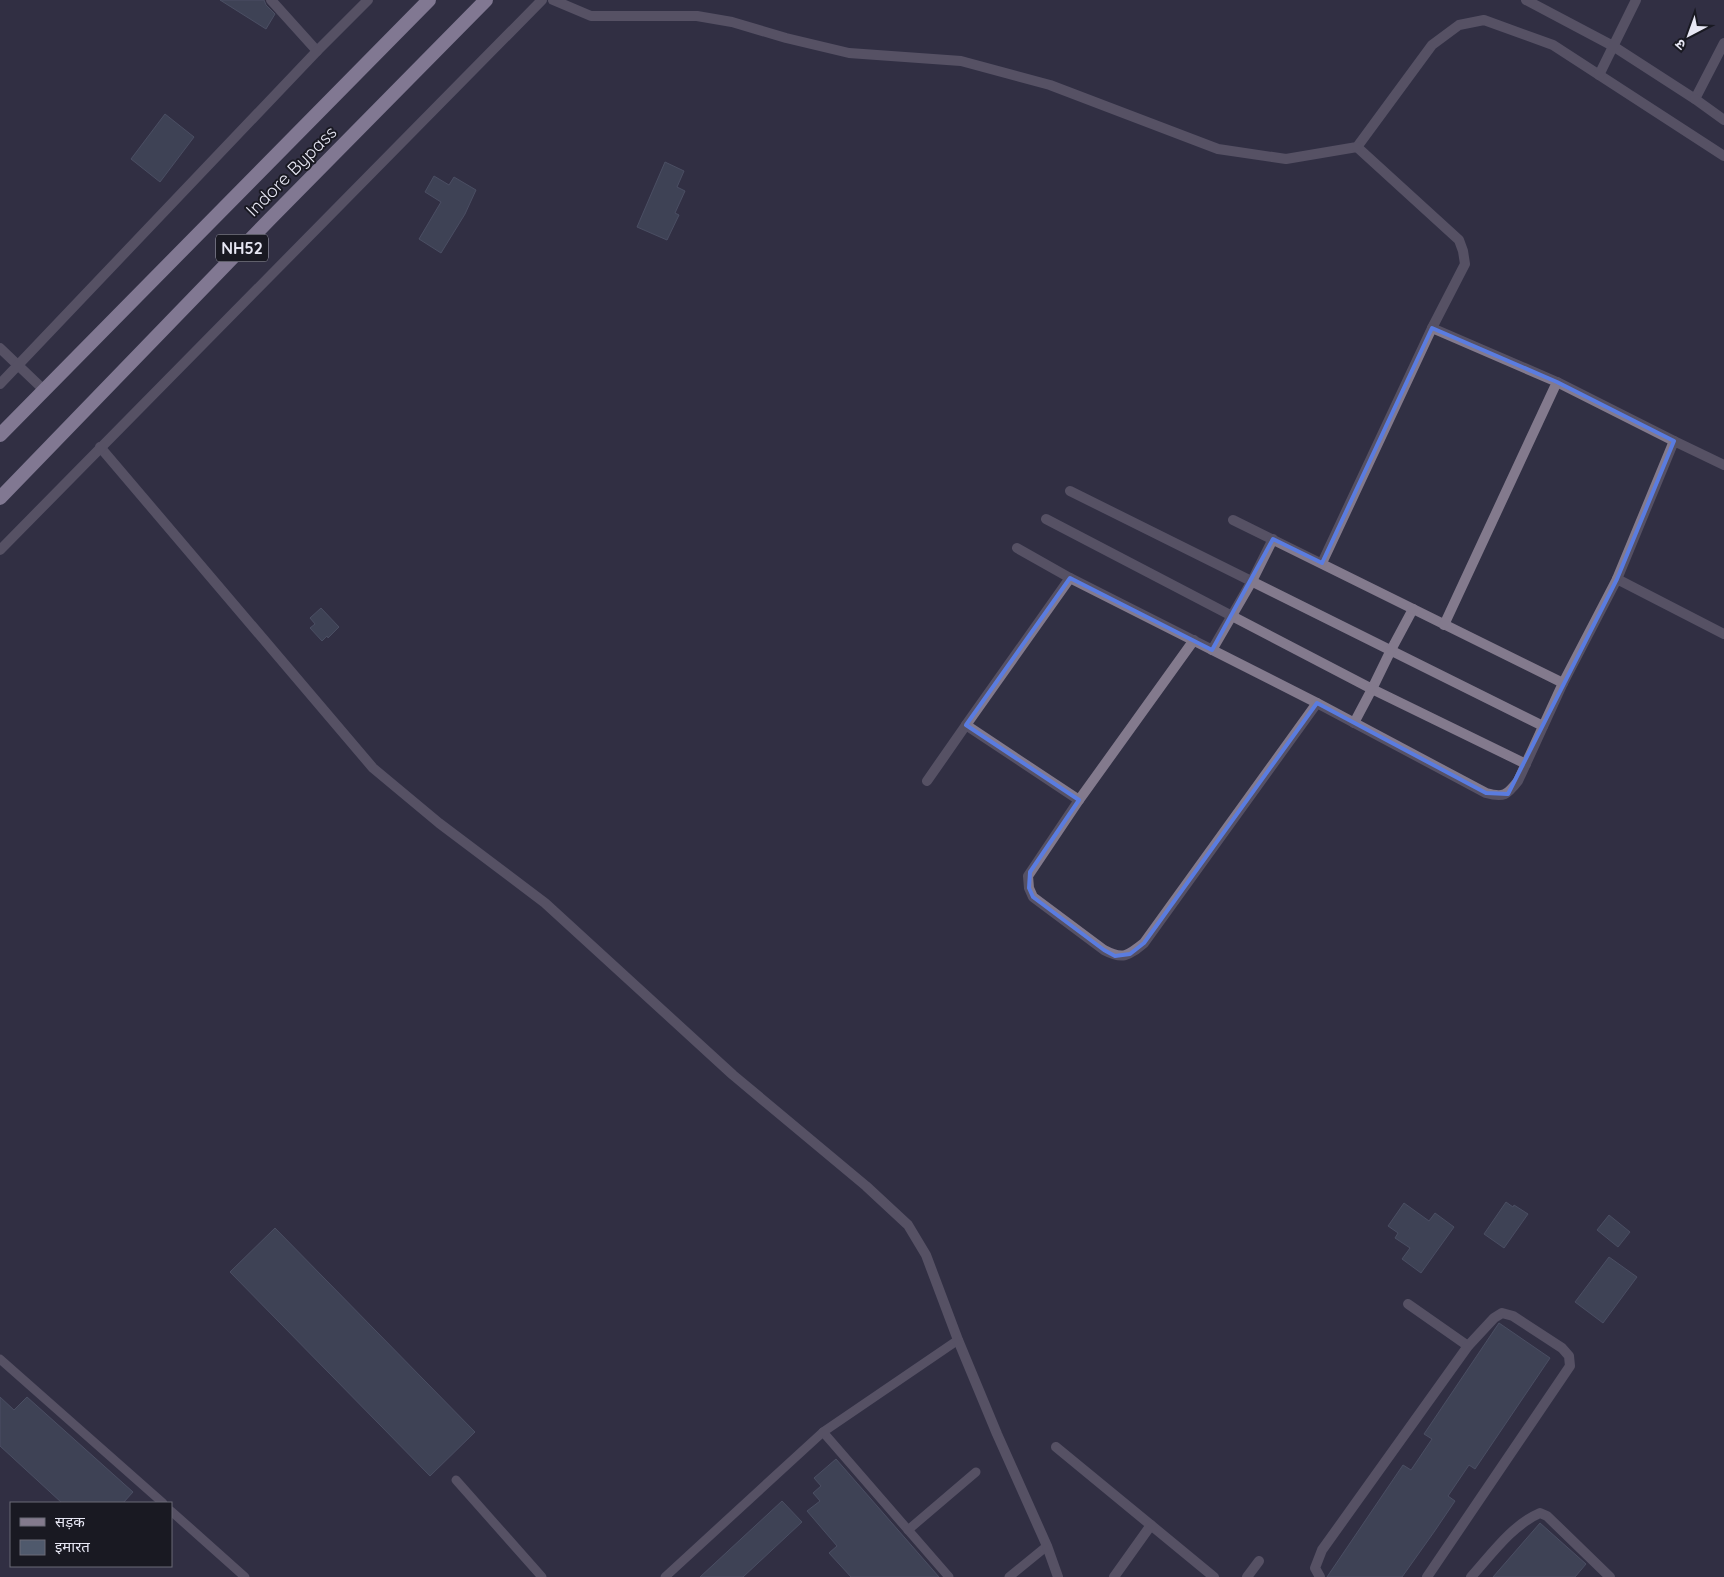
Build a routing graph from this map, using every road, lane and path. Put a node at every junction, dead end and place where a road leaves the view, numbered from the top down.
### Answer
1 (271, 0) edge
2 (368, 0) edge
3 (429, 0) edge
4 (486, 0) edge
5 (542, 0) edge
6 (553, 0) edge
7 (1526, 0) edge
8 (1636, 0) edge
9 (1537, 3) edge
10 (1724, 43) edge
11 (1613, 46) junction
12 (317, 51) junction
13 (1599, 75) junction
14 (1695, 99) junction
15 (1724, 120) edge
16 (1358, 147) junction
17 (1724, 156) edge
18 (1432, 328) junction
19 (0, 348) edge
20 (19, 365) junction
21 (1557, 382) junction
22 (0, 384) edge
23 (44, 390) junction
24 (0, 435) edge
25 (1674, 441) junction
26 (100, 448) junction
27 (1724, 466) edge
28 (1070, 491) dead end
29 (0, 498) edge
30 (1046, 519) dead end
31 (1233, 520) dead end
32 (1273, 539) junction
33 (1018, 548) dead end
34 (0, 550) edge
35 (1322, 563) junction
36 (1070, 578) junction
37 (1617, 579) junction
38 (1252, 581) junction
39 (1413, 609) junction
40 (1233, 616) junction
41 (1444, 625) junction
42 (1724, 634) edge
43 (1194, 640) junction
44 (1212, 650) junction
45 (1391, 650) junction
46 (1562, 683) junction
47 (1372, 689) junction
48 (1317, 703) junction
49 (1354, 723) junction
50 (966, 725) junction
51 (1543, 726) junction
52 (1526, 764) junction
53 (927, 780) dead end
54 (1079, 800) junction
55 (1408, 1304) dead end
56 (958, 1340) junction
57 (1468, 1346) junction
58 (0, 1359) edge
59 (822, 1432) junction
60 (1056, 1447) dead end
61 (976, 1472) dead end
62 (456, 1480) dead end
63 (162, 1502) edge
64 (172, 1512) edge
65 (1151, 1525) junction
66 (908, 1530) junction
67 (1047, 1546) junction
68 (1259, 1561) dead end
69 (1604, 1575) edge
70 (245, 1577) edge
71 (542, 1577) edge
72 (665, 1577) edge
73 (949, 1577) edge
74 (1009, 1577) edge
75 (1058, 1577) edge
76 (1114, 1577) edge
77 (1214, 1577) edge
78 (1247, 1577) edge
79 (1320, 1577) edge
80 (1427, 1577) edge
81 (1471, 1577) edge

1 - 12 street
2 - 12 street
3 - 23 highway, Indore Bypass / NH52
4 - 29 highway, Indore Bypass / NH52
5 - 26 street
6 - 16 street
7 - 9 street
8 - 11 street
9 - 11 street
10 - 14 street
11 - 13 street
11 - 14 street
12 - 20 street
13 - 16 street
13 - 17 street
14 - 15 street
16 - 18 street
18 - 21 street
18 - 35 street
19 - 20 street
20 - 22 street
20 - 23 street
21 - 25 street
21 - 41 street
23 - 24 highway, Indore Bypass / NH52
25 - 27 street
25 - 37 street
26 - 34 street
26 - 56 street
28 - 38 street
30 - 40 street
31 - 32 street
32 - 35 street
32 - 38 street
33 - 36 street
35 - 39 street
36 - 43 street
36 - 50 street
37 - 42 street
37 - 46 street
38 - 40 street
38 - 45 street
39 - 41 street
39 - 45 street
40 - 44 street
40 - 47 street
41 - 46 street
43 - 44 street
43 - 54 street
44 - 48 street
45 - 47 street
45 - 51 street
46 - 51 street
47 - 49 street
47 - 52 street
48 - 49 street
48 - 54 street
49 - 52 street
50 - 53 street
50 - 54 street
51 - 52 street
55 - 57 street
56 - 59 lane
56 - 67 street
57 - 79 street
57 - 80 street
58 - 63 lane
59 - 66 lane
59 - 72 lane
60 - 65 street
61 - 66 lane
62 - 71 lane
64 - 70 lane
65 - 76 street
65 - 77 street
66 - 73 lane
67 - 74 lane
67 - 75 street
68 - 78 street
69 - 81 street

